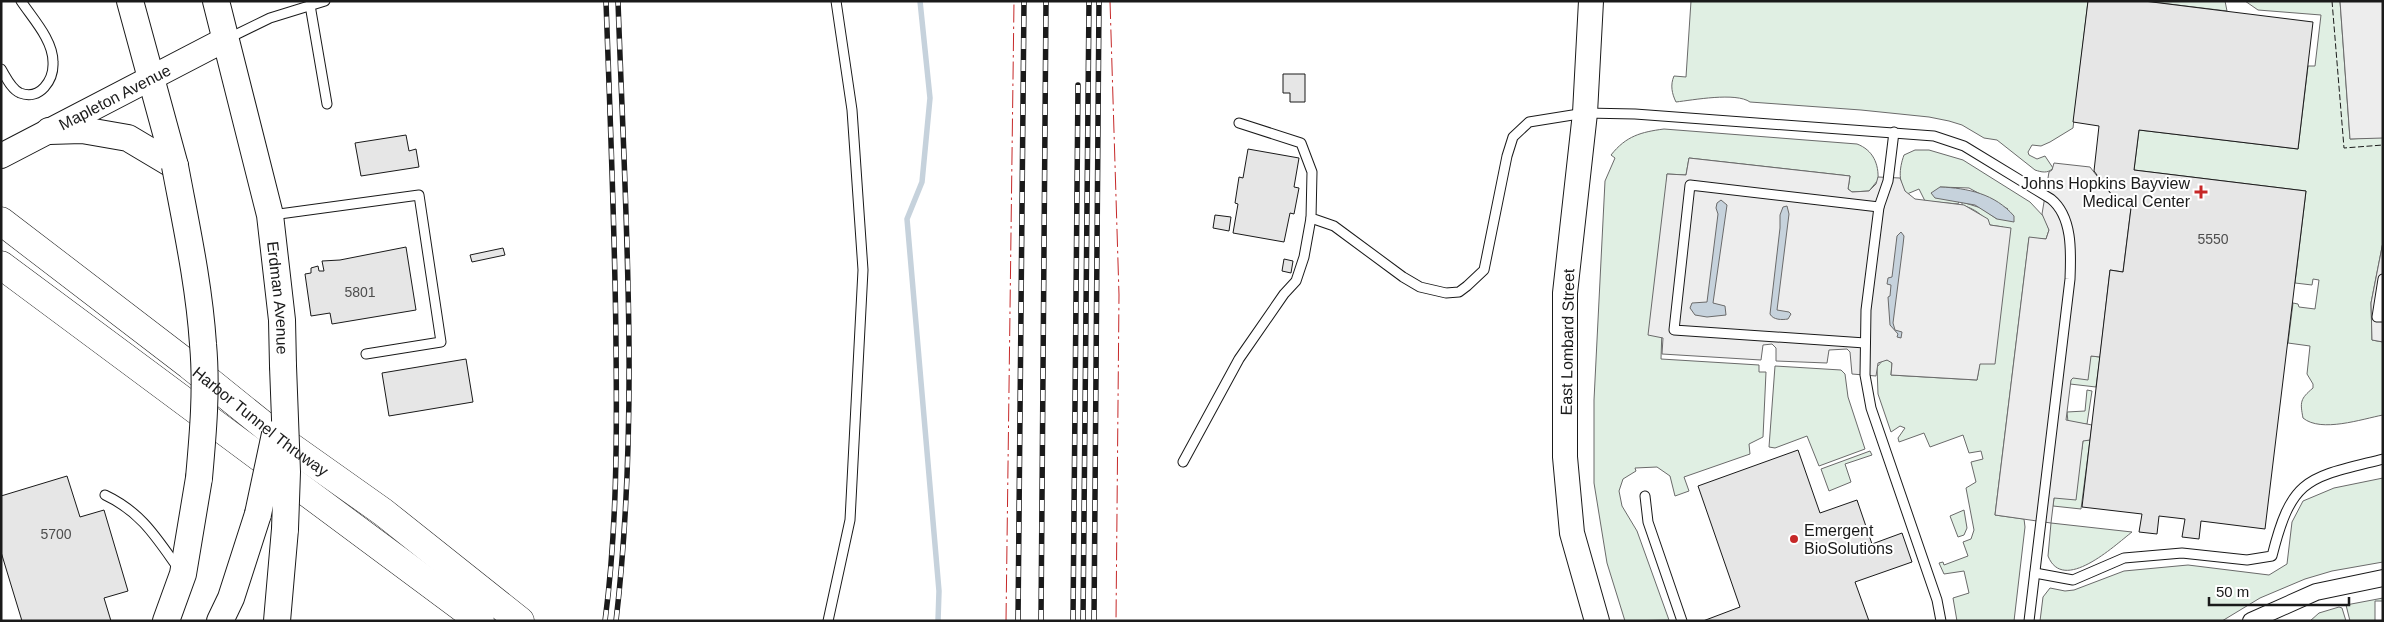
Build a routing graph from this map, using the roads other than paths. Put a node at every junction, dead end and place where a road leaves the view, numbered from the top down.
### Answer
1 (21, 1) edge
2 (130, 1) edge
3 (216, 1) edge
4 (325, 1) edge
5 (836, 1) edge
6 (1592, 1) edge
7 (310, 5) junction
8 (226, 39) junction
9 (1, 69) edge
10 (151, 78) junction
11 (327, 104) dead end
12 (1585, 113) junction
13 (1239, 123) dead end
14 (49, 131) junction
15 (1894, 132) junction
16 (1, 156) edge
17 (175, 166) junction
18 (1879, 207) junction
19 (270, 215) junction
20 (1, 217) edge
21 (1311, 218) junction
22 (12, 228) edge
23 (1, 265) edge
24 (2383, 279) edge
25 (2383, 317) edge
26 (1865, 343) junction
27 (366, 354) dead end
28 (283, 366) junction
29 (2383, 459) edge
30 (1183, 462) dead end
31 (105, 495) dead end
32 (1645, 496) dead end
33 (2035, 573) junction
34 (183, 574) junction
35 (2383, 578) edge
36 (166, 621) edge
37 (220, 621) edge
38 (277, 621) edge
39 (480, 621) edge
40 (520, 621) edge
41 (828, 621) edge
42 (1597, 621) edge
43 (1682, 621) edge
44 (1942, 621) edge
45 (2029, 621) edge
46 (2251, 621) edge

1 - 9 lane
2 - 10 main road
3 - 8 main road, Erdman Avenue
4 - 7 lane
5 - 41 lane
6 - 12 main road, East Lombard Street
7 - 8 lane
7 - 11 lane
8 - 10 main road, Mapleton Avenue
8 - 19 main road, Erdman Avenue
10 - 14 main road, Mapleton Avenue
10 - 17 main road
12 - 15 lane
12 - 21 lane
12 - 42 main road, East Lombard Street
13 - 21 lane
14 - 16 main road, Mapleton Avenue
14 - 17 main road
15 - 18 lane
15 - 33 lane
17 - 34 main road, bridge
18 - 26 lane
18 - 26 lane
19 - 27 lane
19 - 28 main road, Erdman Avenue
20 - 22 highway, Harbor Tunnel Thruway
21 - 30 lane
22 - 40 highway, Harbor Tunnel Thruway
23 - 39 highway, Harbor Tunnel Thruway
24 - 25 lane
26 - 44 lane
28 - 37 main road, Erdman Avenue, bridge
28 - 38 main road, bridge
29 - 33 lane
31 - 34 lane
32 - 43 lane
33 - 45 lane
34 - 36 main road
35 - 46 street

